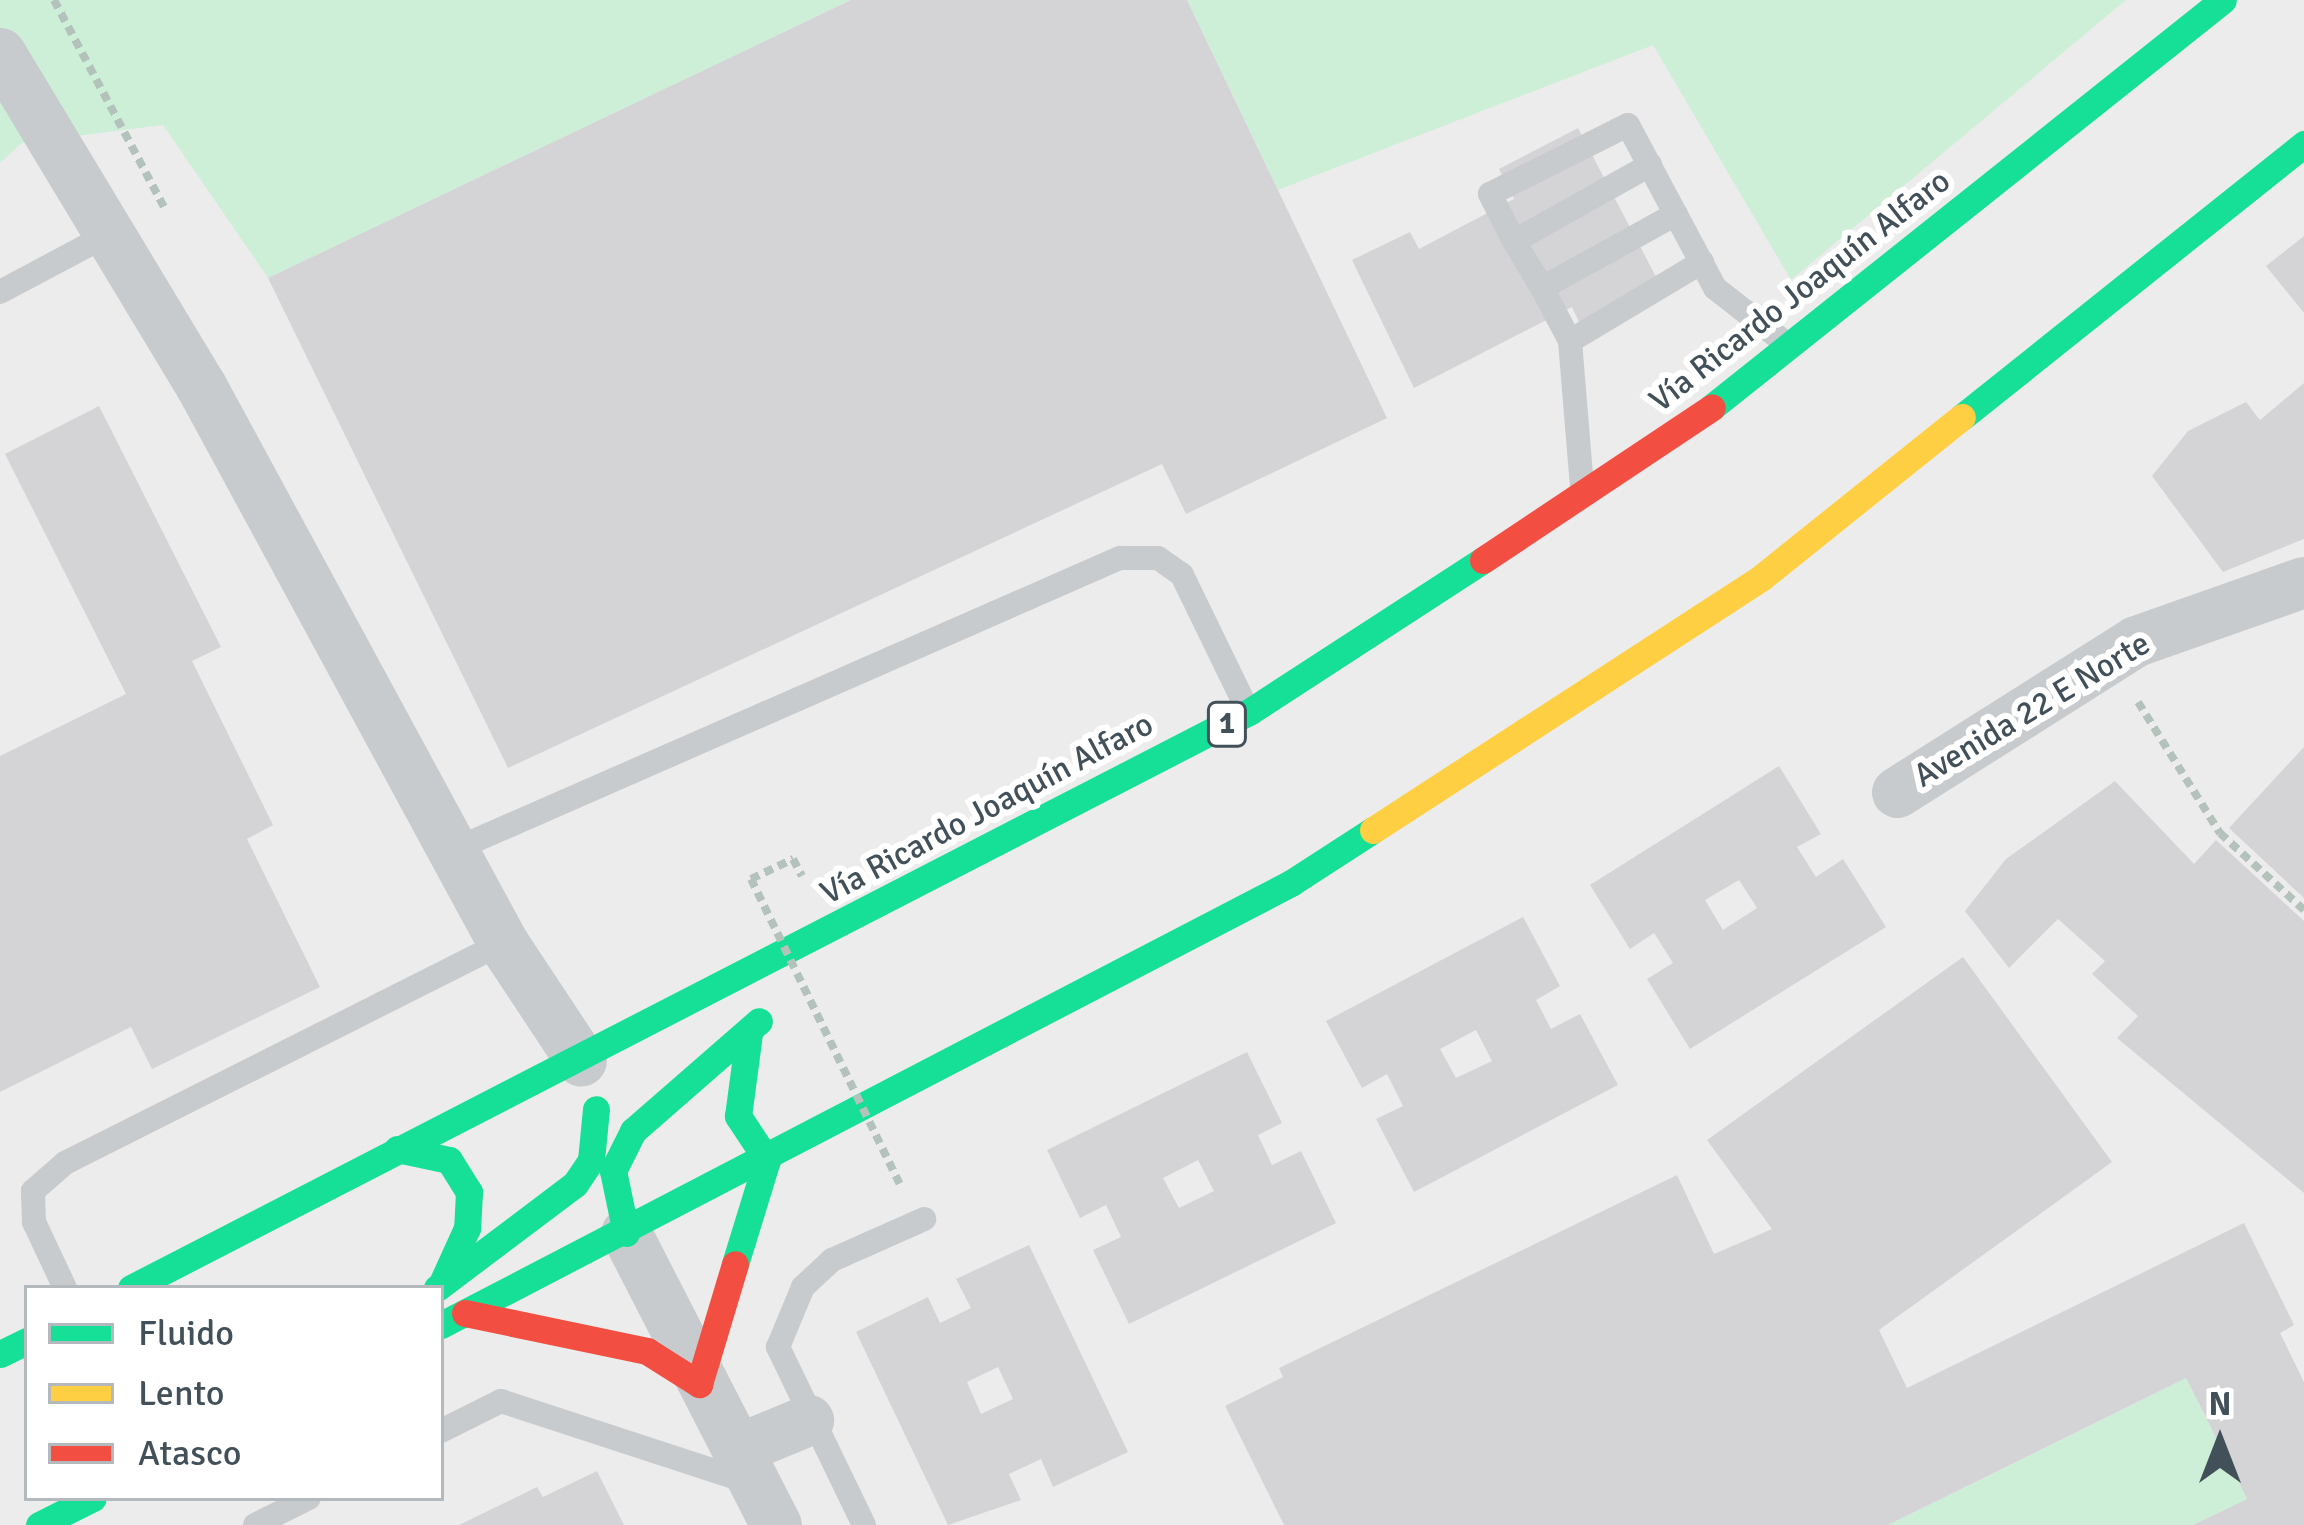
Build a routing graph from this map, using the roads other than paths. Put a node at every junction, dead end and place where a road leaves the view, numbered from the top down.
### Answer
1 (2223, 0) edge
2 (0, 53) edge
3 (2304, 144) edge
4 (1649, 165) junction
5 (1676, 214) junction
6 (107, 235) junction
7 (1514, 241) junction
8 (1702, 262) junction
9 (1542, 288) junction
10 (0, 292) edge
11 (1570, 340) junction
12 (1790, 346) junction
13 (1582, 495) junction
14 (2304, 582) edge
15 (1249, 712) junction
16 (1897, 792) dead end
17 (458, 848) junction
18 (503, 943) junction
19 (797, 950) junction
20 (749, 1034) junction
21 (580, 1060) junction
22 (397, 1149) junction
23 (767, 1160) junction
24 (924, 1219) dead end
25 (626, 1233) junction
26 (440, 1284) edge
27 (64, 1285) edge
28 (137, 1285) edge
29 (453, 1319) edge
30 (699, 1384) junction
31 (808, 1420) junction
32 (444, 1430) edge
33 (757, 1486) edge
34 (87, 1501) edge
35 (302, 1501) edge
36 (38, 1525) edge
37 (255, 1525) edge
38 (863, 1525) edge

1 - 12 main road, Vía Ricardo Joaquín Alfaro / 1
2 - 6 street
3 - 23 main road
4 - 5 lane
4 - 7 lane
4 - 7 lane
5 - 8 lane
5 - 9 lane
6 - 10 lane
6 - 17 street
7 - 9 lane
8 - 11 lane
8 - 12 lane
9 - 11 lane
11 - 13 lane
12 - 13 main road, Vía Ricardo Joaquín Alfaro / 1
13 - 15 main road, Vía Ricardo Joaquín Alfaro / 1
14 - 16 street, Avenida 22 E Norte
15 - 17 lane
15 - 19 main road, Vía Ricardo Joaquín Alfaro / 1
17 - 18 street
18 - 21 street
18 - 27 lane
19 - 20 main road
19 - 21 main road, Vía Ricardo Joaquín Alfaro / 1
20 - 23 main road
20 - 25 main road
21 - 22 main road, Vía Ricardo Joaquín Alfaro / 1
21 - 26 main road
22 - 26 main road
22 - 28 main road, Vía Ricardo Joaquín Alfaro / 1
23 - 25 main road
23 - 30 main road
24 - 31 lane
25 - 29 main road
25 - 30 street
29 - 30 main road
30 - 33 street
31 - 33 street
31 - 38 lane
32 - 33 lane
34 - 36 main road
35 - 37 lane

